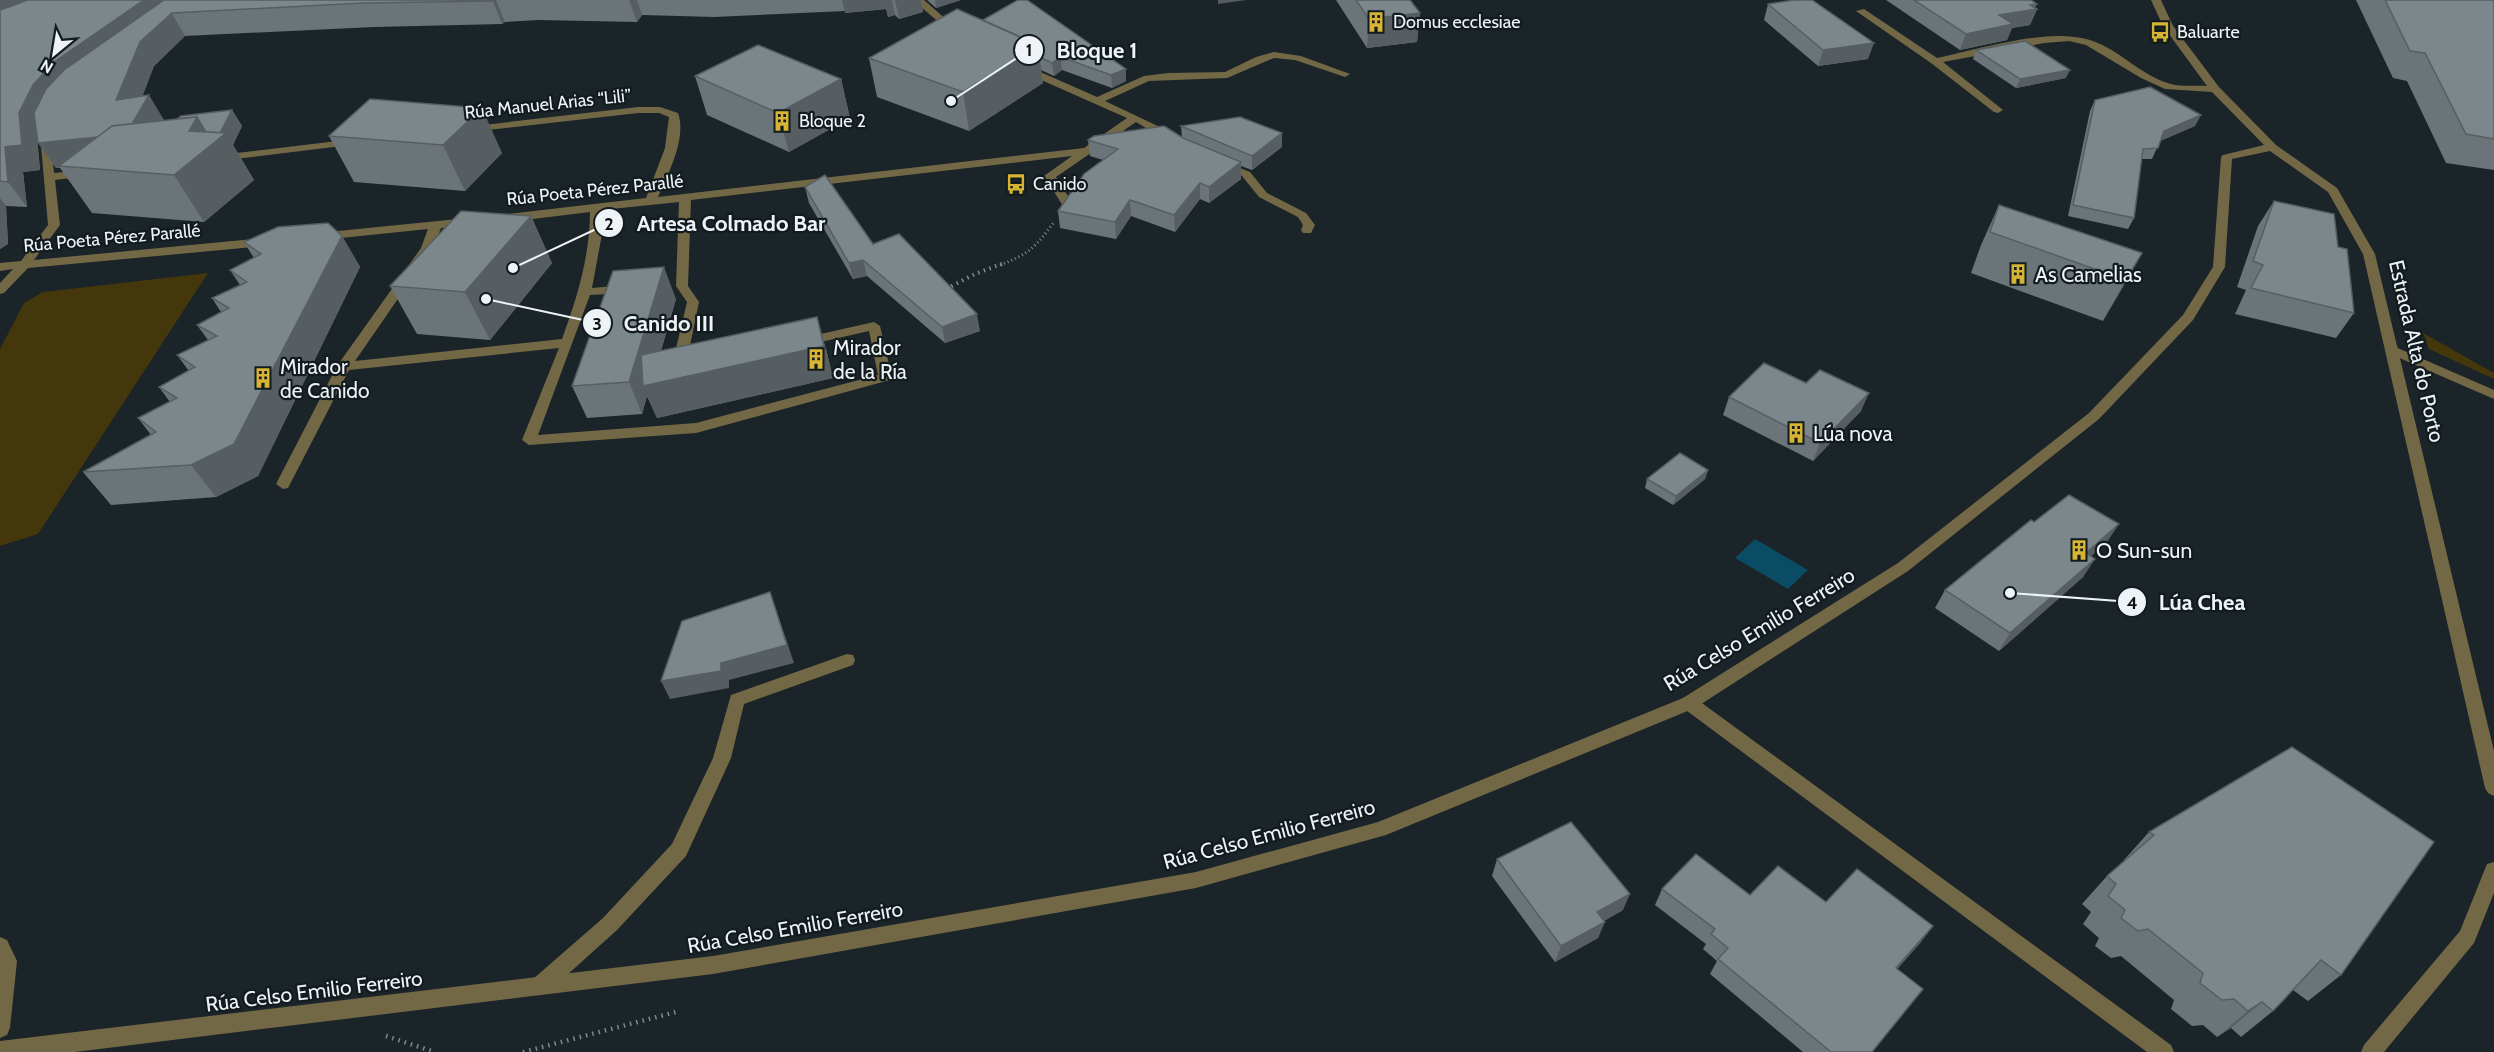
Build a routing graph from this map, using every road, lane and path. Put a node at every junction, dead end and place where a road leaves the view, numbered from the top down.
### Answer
1 (918, 0) edge
2 (2156, 0) edge
3 (1861, 11) dead end
4 (960, 37) edge
5 (1935, 62) junction
6 (1012, 63) edge
7 (1345, 74) dead end
8 (2215, 89) junction
9 (1098, 101) junction
10 (1998, 110) dead end
11 (1135, 118) junction
12 (52, 120) edge
13 (461, 130) edge
14 (367, 141) edge
15 (1180, 146) edge
16 (2272, 147) junction
17 (1085, 151) junction
18 (213, 158) edge
19 (1208, 158) edge
20 (95, 172) edge
21 (48, 177) junction
22 (686, 199) junction
23 (650, 202) junction
24 (1067, 204) joint
25 (596, 208) junction
26 (436, 225) junction
27 (1307, 230) dead end
28 (307, 238) edge
29 (283, 240) edge
30 (26, 263) junction
31 (0, 267) edge
32 (1, 288) edge
33 (639, 289) edge
34 (584, 292) junction
35 (936, 294) edge
36 (566, 344) junction
37 (793, 344) edge
38 (2393, 350) junction
39 (344, 366) junction
40 (689, 366) edge
41 (2494, 395) edge
42 (283, 484) dead end
43 (847, 660) dead end
44 (1689, 703) junction
45 (2494, 788) edge
46 (2493, 879) edge
47 (0, 946) edge
48 (540, 986) junction
49 (676, 1012) dead end
50 (0, 1028) edge
51 (0, 1051) edge
52 (523, 1052) edge
53 (2164, 1052) edge
54 (2371, 1052) edge

1 - 4 street
2 - 8 street, Estrada Alta do Porto
3 - 5 street
5 - 8 street
5 - 10 street
6 - 9 street
7 - 9 street
8 - 16 street, Estrada Alta do Porto
9 - 11 street
11 - 15 street
11 - 17 street
12 - 21 street
13 - 23 street, Rúa Manuel Arias “Lili”
14 - 18 street
16 - 38 street, Estrada Alta do Porto
16 - 44 street, Rúa Celso Emilio Ferreiro
17 - 22 street, Rúa Poeta Pérez Parallé
17 - 24 street
19 - 27 street
20 - 21 street
21 - 30 street
22 - 23 street, Rúa Poeta Pérez Parallé
22 - 40 street
23 - 25 street, Rúa Poeta Pérez Parallé
24 - 35 path
25 - 26 street, Rúa Poeta Pérez Parallé
25 - 34 street
26 - 28 street, Rúa Poeta Pérez Parallé
26 - 39 street
29 - 30 street, Rúa Poeta Pérez Parallé
30 - 31 street, Rúa Poeta Pérez Parallé
30 - 32 street
33 - 34 street
34 - 36 street
36 - 37 street
36 - 39 street
38 - 41 street
38 - 45 street, Estrada Alta do Porto
39 - 42 street
43 - 48 street
44 - 48 street, Rúa Celso Emilio Ferreiro
44 - 53 street
46 - 54 street
47 - 50 street
48 - 51 street, Rúa Celso Emilio Ferreiro
49 - 52 path

